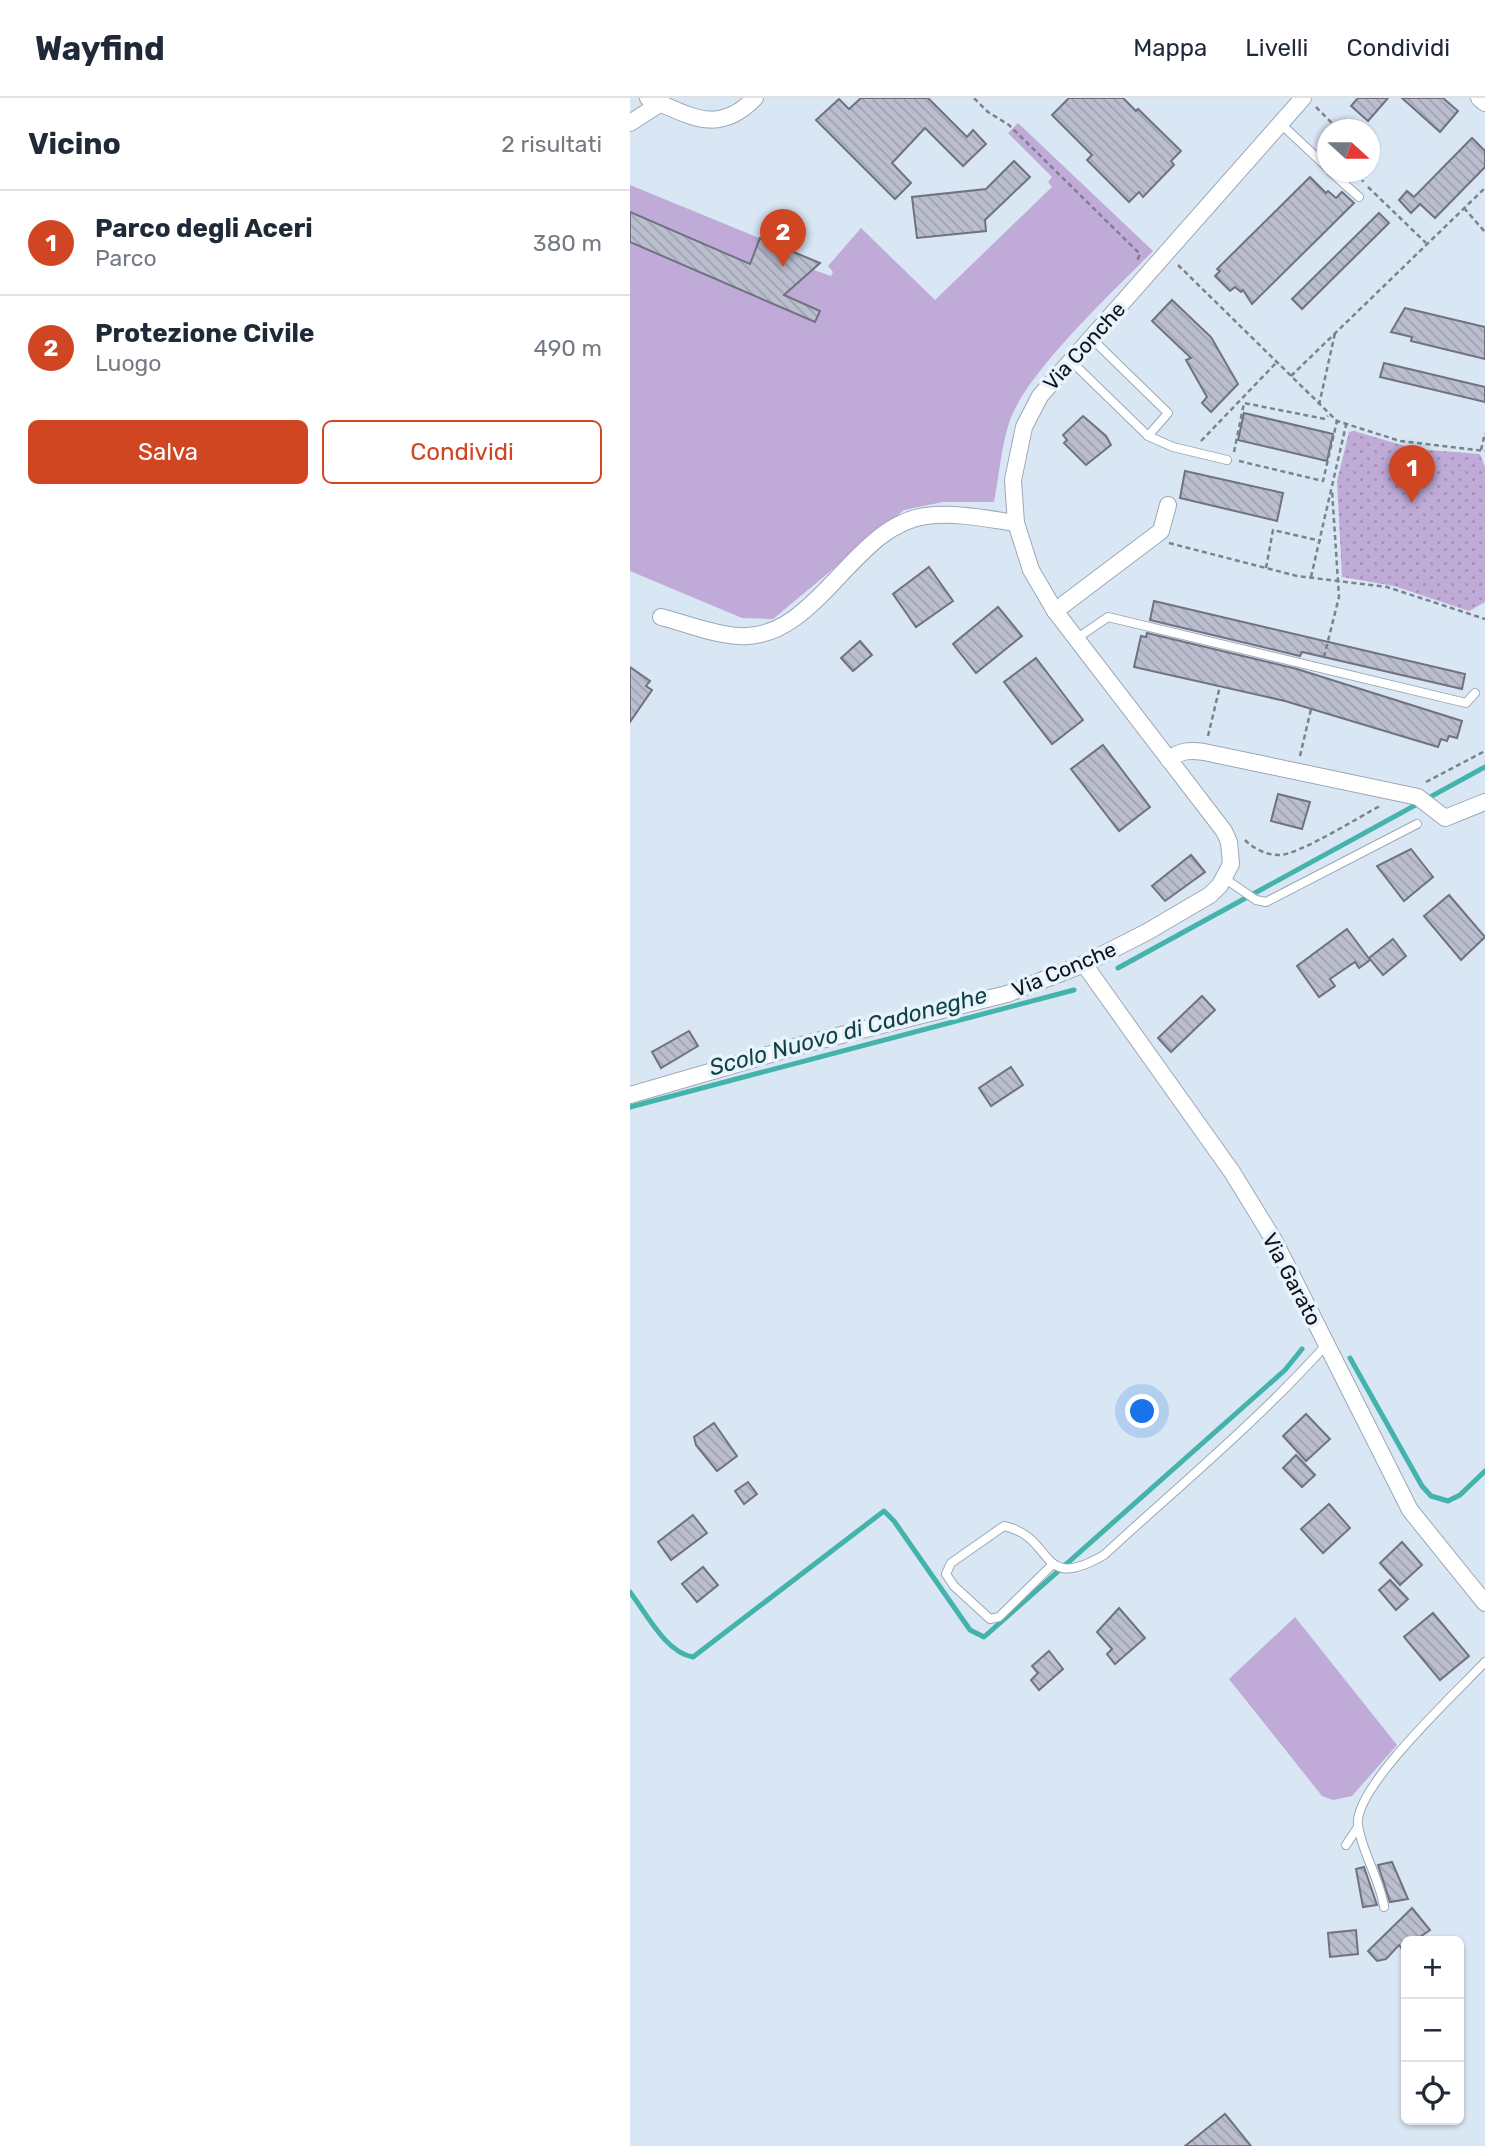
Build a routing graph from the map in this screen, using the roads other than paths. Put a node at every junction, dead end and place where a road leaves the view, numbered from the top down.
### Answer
1 (755, 98) edge
2 (1303, 98) edge
3 (1479, 98) edge
4 (655, 101) edge
5 (1485, 103) edge
6 (630, 123) edge
7 (1285, 128) junction
8 (1317, 159) edge
9 (1342, 182) edge
10 (1359, 197) dead end
11 (1091, 337) junction
12 (1070, 360) junction
13 (1147, 436) junction
14 (1230, 460) road end
15 (1168, 505) dead end
16 (1016, 523) junction
17 (1055, 611) junction
18 (661, 617) dead end
19 (1076, 639) junction
20 (1475, 693) dead end
21 (1169, 760) junction
22 (1485, 802) edge
23 (1417, 824) dead end
24 (1224, 878) junction
25 (1084, 964) junction
26 (630, 1095) edge
27 (1327, 1344) junction
28 (1052, 1565) junction
29 (1485, 1602) edge
30 (1485, 1662) edge
31 (1359, 1827) junction
32 (1346, 1845) dead end
33 (1384, 1907) dead end

1 - 4 street
2 - 7 street, Via Conche
3 - 5 street
4 - 6 street
7 - 8 lane
7 - 11 street, Via Conche
9 - 10 lane
11 - 12 street, Via Conche
11 - 13 lane
12 - 13 lane
12 - 16 street, Via Conche
13 - 14 lane
15 - 17 street
16 - 17 street, Via Conche
16 - 18 street
17 - 19 street, Via Conche
19 - 20 lane
19 - 21 street, Via Conche
21 - 22 street
21 - 24 street, Via Conche
23 - 24 lane
24 - 25 street, Via Conche
25 - 26 street, Via Conche
25 - 27 street, Via Garato
27 - 28 lane
27 - 29 street, Via Garato
28 - 28 lane
30 - 31 lane
31 - 32 lane
31 - 33 lane

